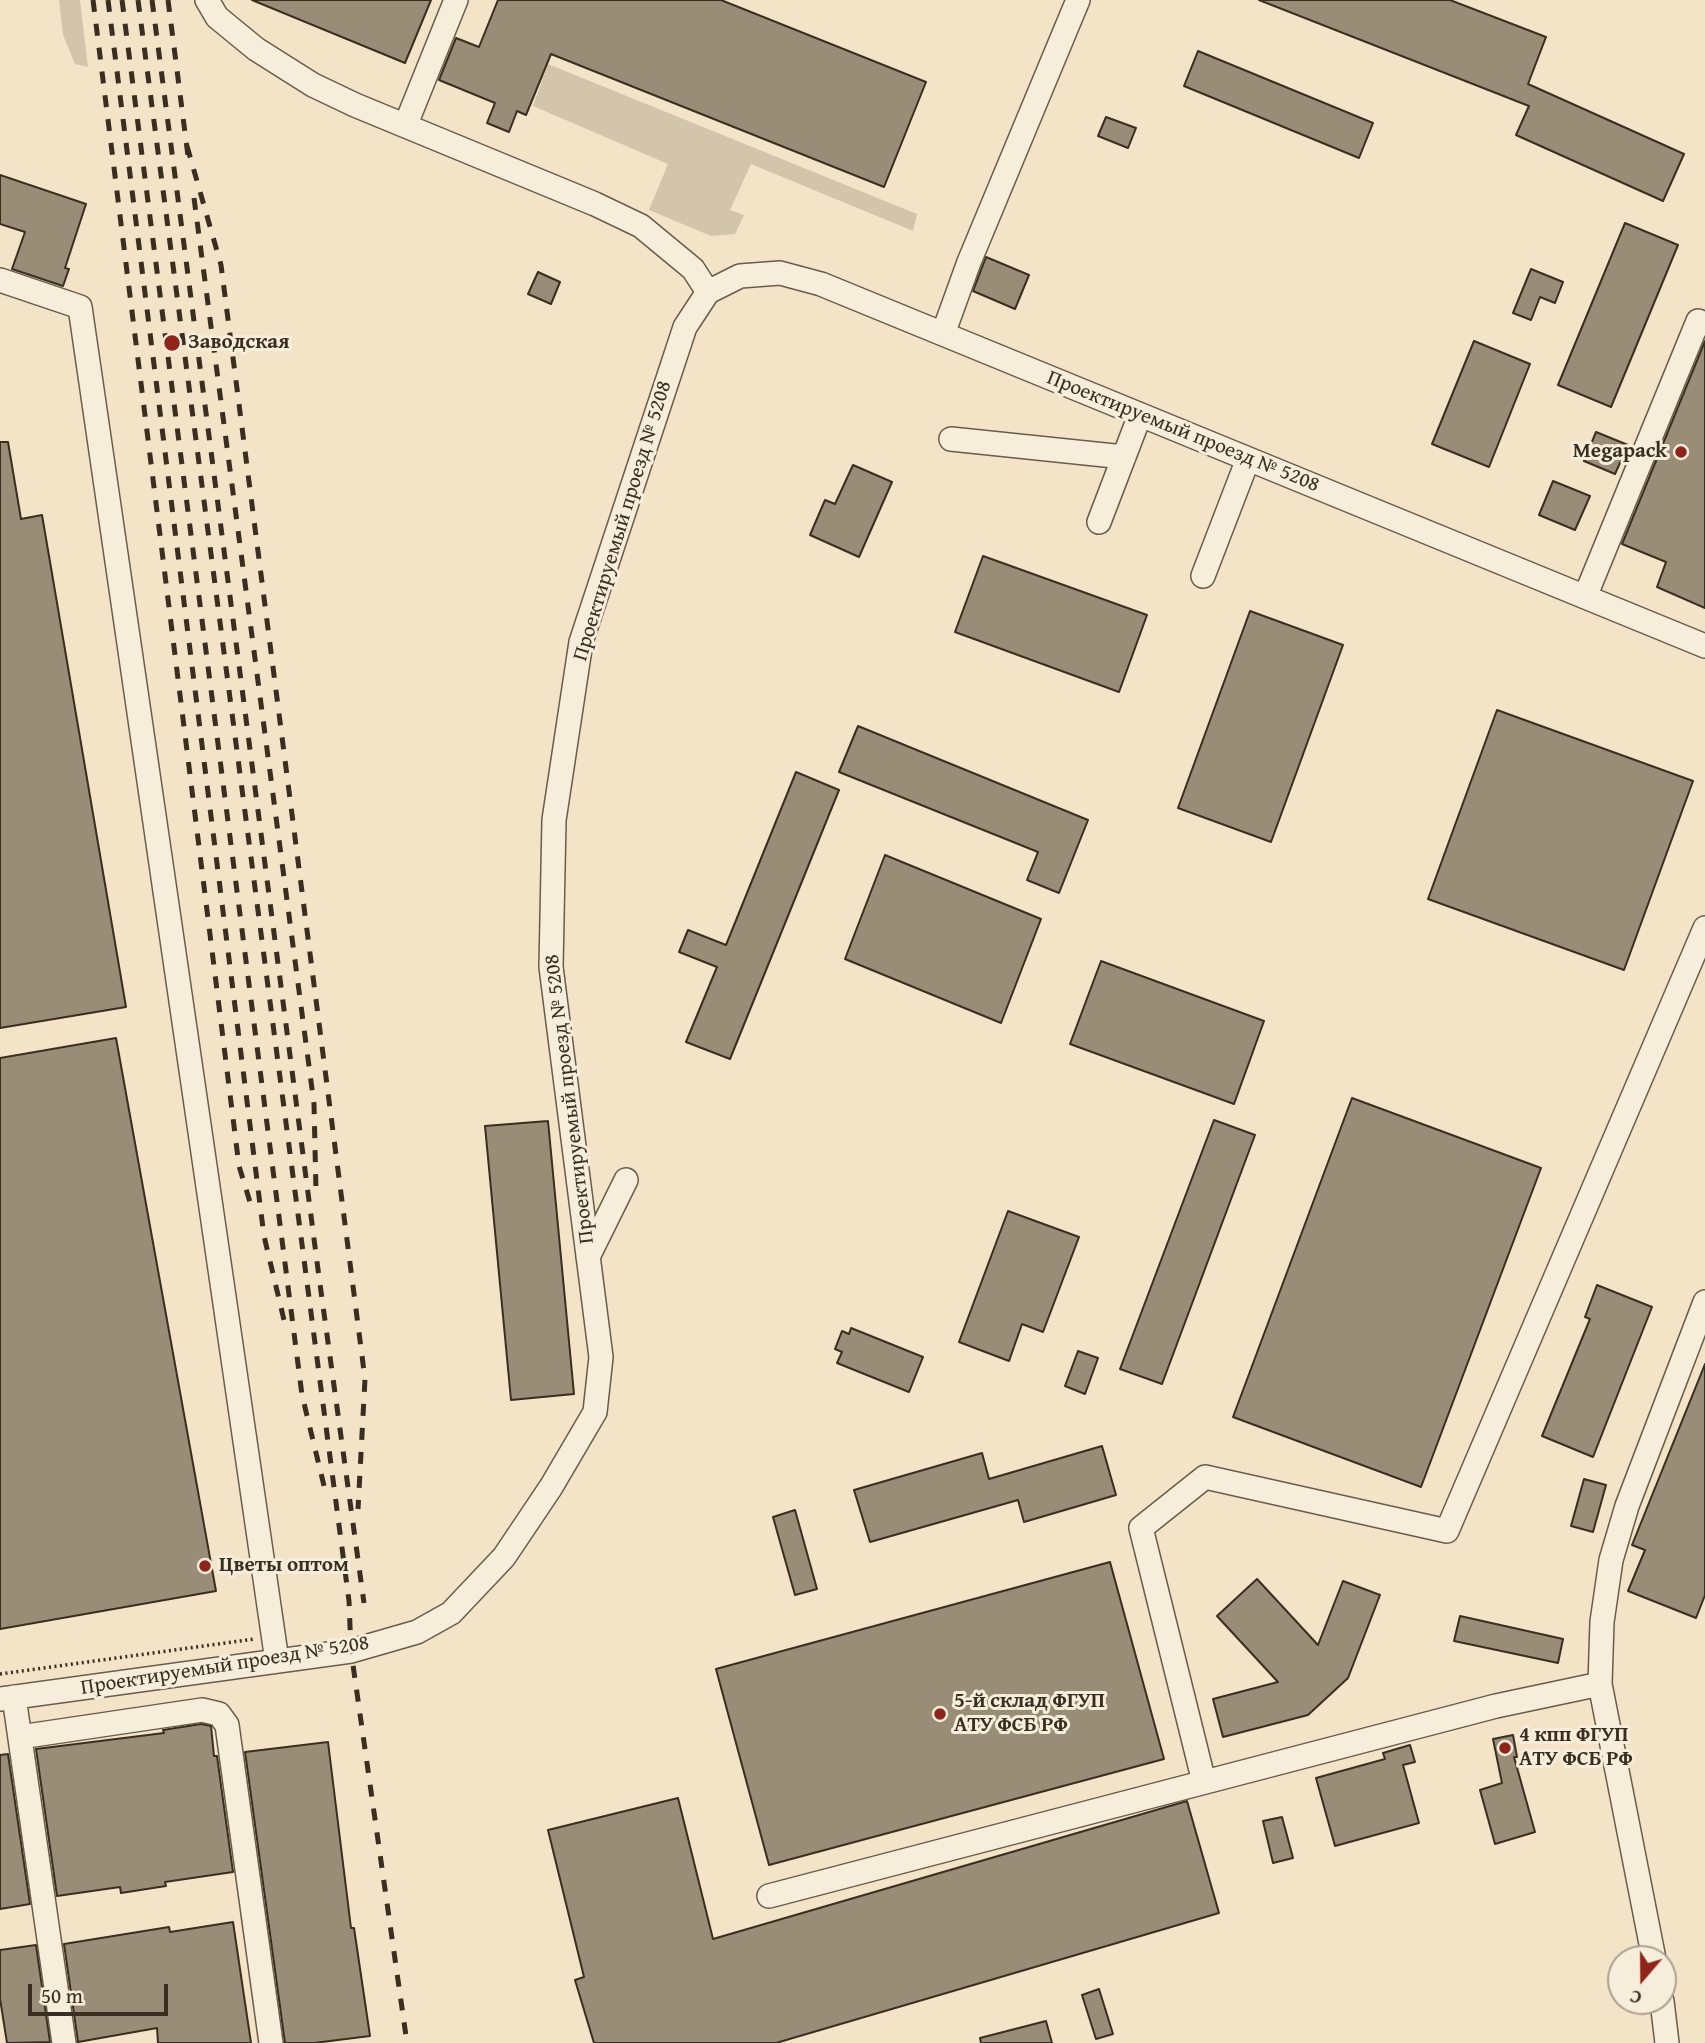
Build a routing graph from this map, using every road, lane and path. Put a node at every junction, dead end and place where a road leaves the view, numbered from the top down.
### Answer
1 (207, 0) edge
2 (456, 0) edge
3 (1078, 0) edge
4 (406, 124) junction
5 (0, 280) edge
6 (708, 292) junction
7 (1705, 324) edge
8 (943, 334) junction
9 (1140, 415) junction
10 (951, 439) dead end
11 (1124, 457) junction
12 (1248, 458) junction
13 (1099, 522) dead end
14 (1203, 576) dead end
15 (1586, 597) junction
16 (1705, 646) edge
17 (1705, 928) edge
18 (626, 1180) dead end
19 (588, 1257) junction
20 (1705, 1302) edge
21 (273, 1637) junction
22 (277, 1661) junction
23 (0, 1674) edge
24 (1600, 1684) junction
25 (7, 1698) edge
26 (20, 1737) junction
27 (1205, 1782) junction
28 (769, 1896) dead end
29 (1651, 1945) edge
30 (1664, 2015) edge
31 (64, 2043) edge
32 (271, 2043) edge
33 (1667, 2043) edge

1 - 4 street
2 - 4 street
3 - 8 street
4 - 6 street
5 - 21 street
6 - 8 street, Проектируемый проезд № 5208
6 - 19 street, Проектируемый проезд № 5208
7 - 15 street
8 - 9 street, Проектируемый проезд № 5208
9 - 11 street
9 - 12 street, Проектируемый проезд № 5208
10 - 11 street
11 - 13 street
12 - 14 street
12 - 15 street, Проектируемый проезд № 5208
15 - 16 street, Проектируемый проезд № 5208
17 - 27 street
18 - 19 street
19 - 22 street, Проектируемый проезд № 5208
20 - 24 street
21 - 22 street
21 - 23 path
22 - 25 street, Проектируемый проезд № 5208
24 - 27 street
24 - 29 street
25 - 26 street
26 - 31 street
26 - 32 street
27 - 28 street
30 - 33 street

